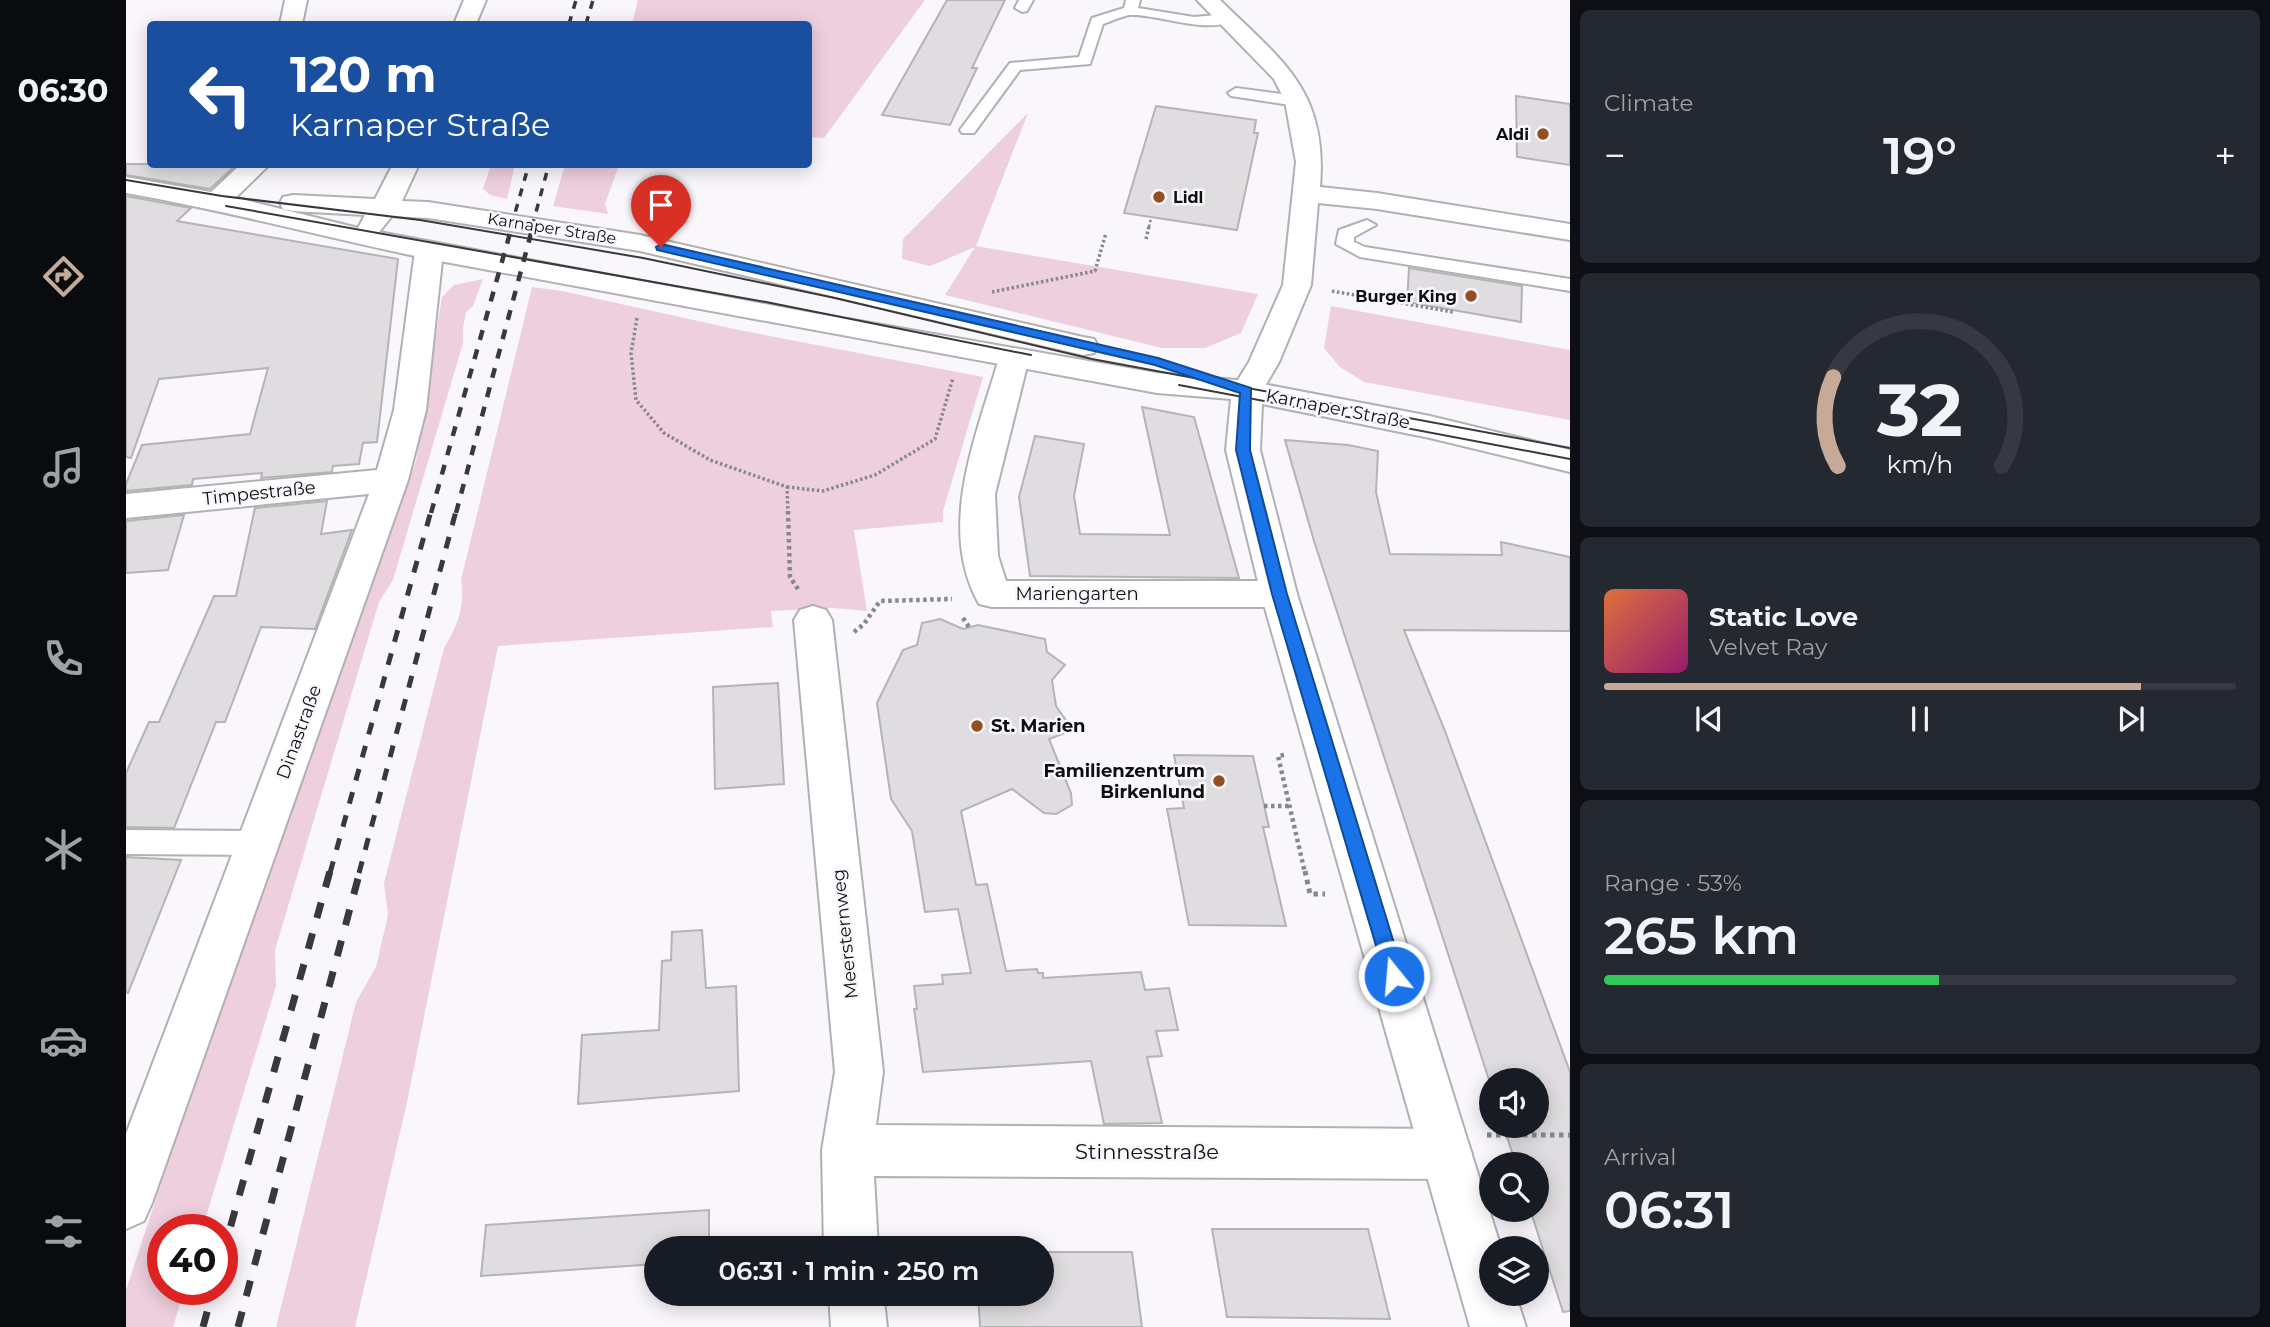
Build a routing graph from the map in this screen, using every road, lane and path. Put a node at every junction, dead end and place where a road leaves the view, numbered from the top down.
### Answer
1 (296, 0) edge
2 (475, 0) edge
3 (1208, 0) edge
4 (1132, 6) edge
5 (1228, 18) junction
6 (292, 21) edge
7 (466, 21) edge
8 (1236, 93) dead end
9 (1297, 101) junction
10 (968, 130) dead end
11 (253, 168) edge
12 (404, 168) edge
13 (126, 185) edge
14 (1304, 193) junction
15 (217, 201) junction
16 (385, 207) junction
17 (1151, 218) dead end
18 (1367, 225) dead end
19 (1570, 232) edge
20 (1105, 233) dead end
21 (364, 236) junction
22 (1146, 239) dead end
23 (429, 251) junction
24 (1297, 285) junction
25 (1570, 285) edge
26 (642, 290) junction
27 (923, 307) junction
28 (1453, 312) dead end
29 (962, 349) junction
30 (1014, 358) junction
31 (1247, 391) junction
32 (1430, 427) junction
33 (1570, 441) edge
34 (1570, 461) edge
35 (391, 480) junction
36 (787, 488) junction
37 (126, 506) edge
38 (1279, 594) junction
39 (952, 599) dead end
40 (814, 627) junction
41 (1264, 806) dead end
42 (1290, 806) dead end
43 (126, 842) edge
44 (258, 843) junction
45 (1570, 1135) edge
46 (1444, 1145) junction
47 (847, 1150) junction
48 (126, 1203) edge
49 (851, 1236) edge
50 (857, 1306) edge
51 (859, 1327) edge
52 (1497, 1327) edge

1 - 6 street
2 - 7 street
3 - 5 street, Karnaper Straße
4 - 5 lane
4 - 10 lane
5 - 9 street, Karnaper Straße
8 - 9 lane
9 - 14 street, Karnaper Straße
11 - 15 street
12 - 16 street
13 - 15 street, Karnaper Straße
14 - 19 street
14 - 24 street, Karnaper Straße
15 - 16 street, Karnaper Straße
15 - 21 street, Karnaper Straße
16 - 21 street
16 - 27 street, Karnaper Straße
17 - 22 path
18 - 25 lane
20 - 27 path
21 - 23 street, Karnaper Straße
23 - 26 street, Karnaper Straße
23 - 35 street, Dinastraße
24 - 28 path
24 - 31 street, Karnaper Straße
26 - 29 street, Karnaper Straße
26 - 36 path
27 - 31 street, Karnaper Straße
29 - 30 street, Karnaper Straße
29 - 36 path
30 - 31 street, Karnaper Straße
30 - 38 street, Mariengarten
31 - 32 street, Karnaper Straße
31 - 38 street
32 - 33 street, Karnaper Straße
32 - 34 street, Karnaper Straße
35 - 37 street, Timpestraße
35 - 44 street, Dinastraße
36 - 40 path
38 - 46 street
39 - 40 path
40 - 47 street, Meersternweg
41 - 42 path
43 - 44 lane
44 - 48 street, Dinastraße
45 - 46 path
46 - 47 street, Stinnesstraße
46 - 52 street
47 - 49 street, Meersternweg
50 - 51 street

